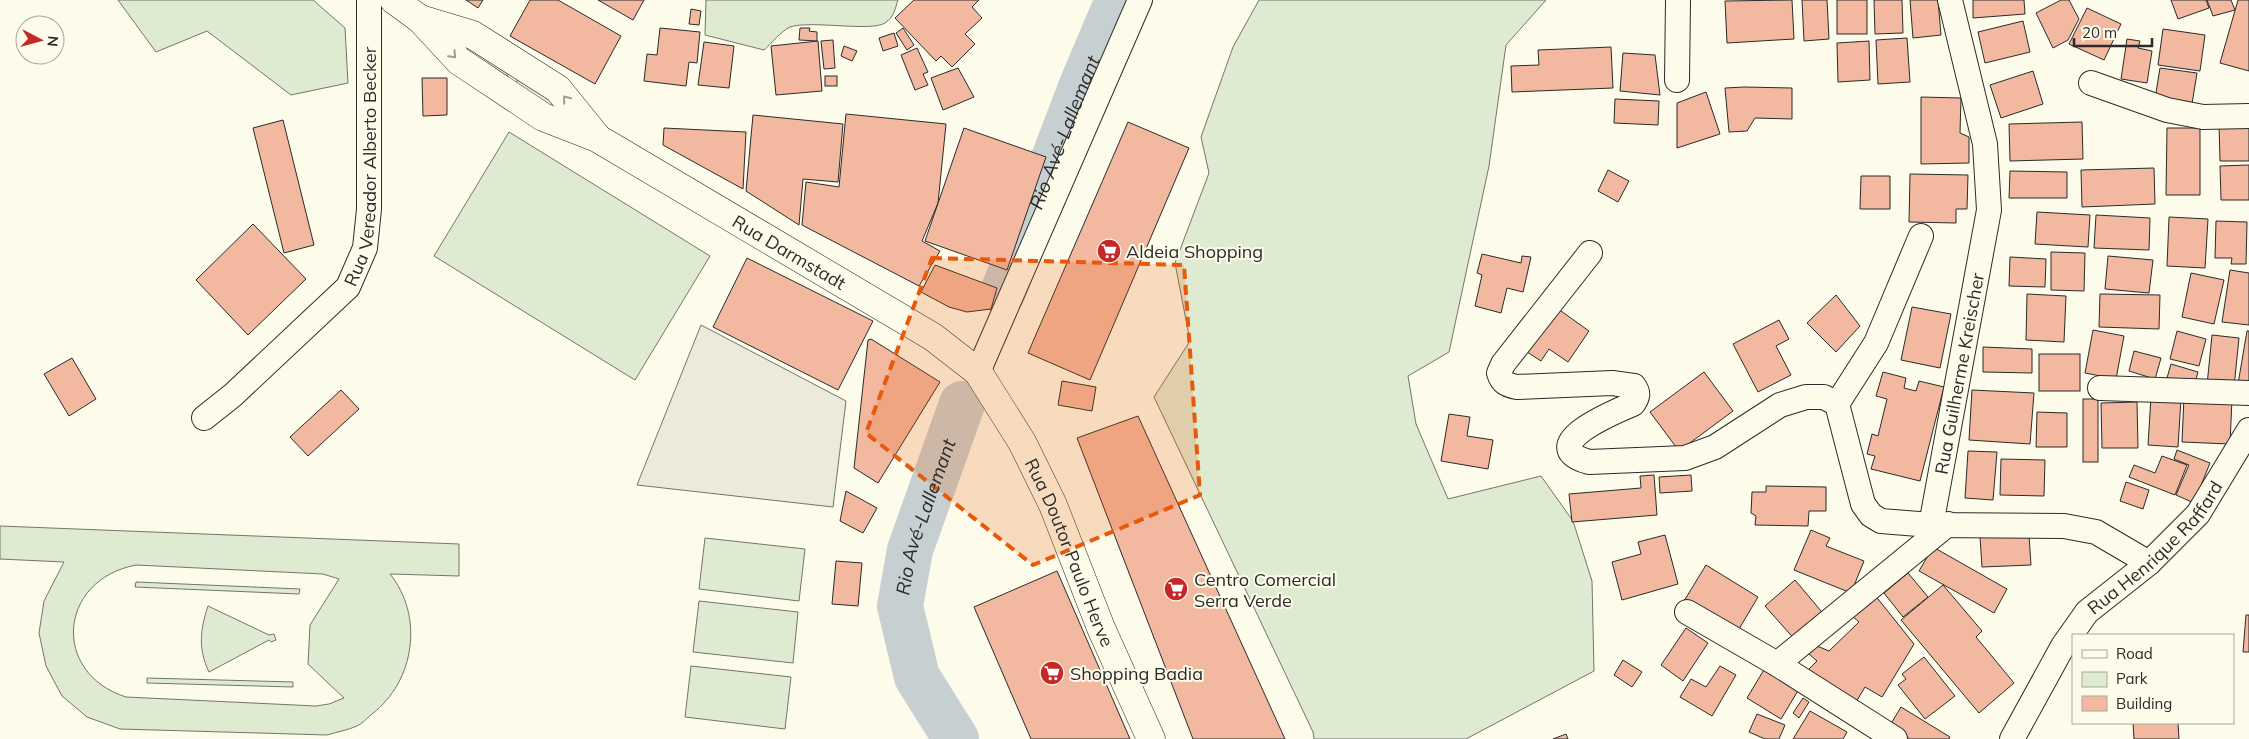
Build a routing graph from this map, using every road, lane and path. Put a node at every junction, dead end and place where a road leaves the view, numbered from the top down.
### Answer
1 (369, 0) edge
2 (394, 0) edge
3 (1140, 0) edge
4 (1678, 0) edge
5 (1950, 0) edge
6 (1677, 80) dead end
7 (2091, 83) dead end
8 (2249, 116) edge
9 (1920, 236) dead end
10 (1590, 253) dead end
11 (978, 372) junction
12 (2100, 388) dead end
13 (2249, 393) edge
14 (1837, 404) junction
15 (204, 418) dead end
16 (2249, 430) edge
17 (1939, 525) junction
18 (2149, 563) junction
19 (1687, 612) dead end
20 (1777, 664) junction
21 (1151, 739) edge
22 (1895, 739) edge
23 (2012, 739) edge

1 - 15 street, Rua Vereador Alberto Becker
2 - 11 main road, Rua Darmstadt
3 - 11 street
4 - 6 street
5 - 17 street, Rua Guilherme Kreischer
7 - 8 street
9 - 14 street
10 - 14 street
11 - 21 main road, Rua Doutor Paulo Herve
12 - 13 street
14 - 17 street
16 - 18 street, Rua Henrique Raffard
17 - 18 street
17 - 20 street
18 - 23 street, Rua Henrique Raffard
19 - 20 street
20 - 22 street

